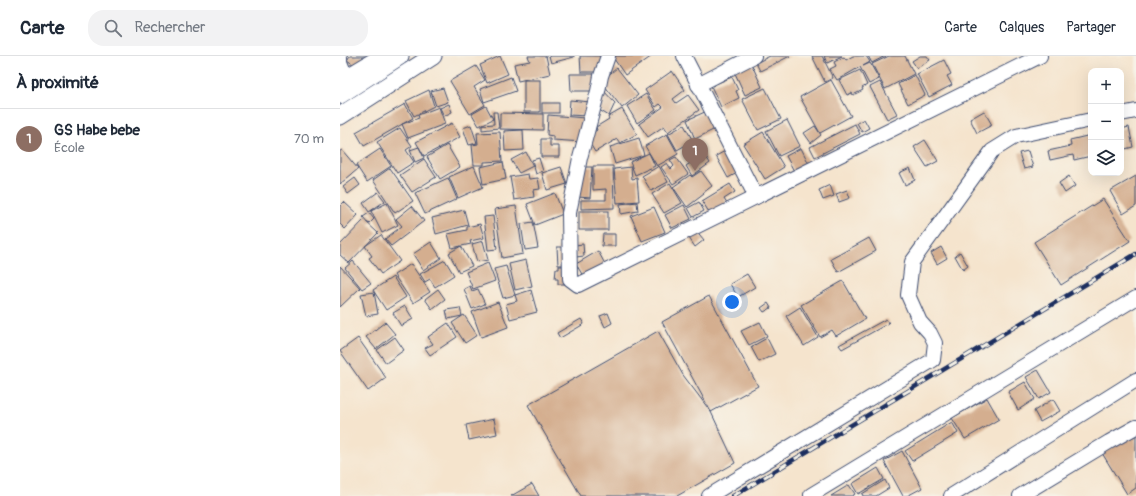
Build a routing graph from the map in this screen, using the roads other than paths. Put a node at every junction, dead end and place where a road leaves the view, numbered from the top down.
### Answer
1 (380, 56) edge
2 (400, 56) edge
3 (433, 56) edge
4 (608, 56) edge
5 (684, 56) edge
6 (754, 56) edge
7 (1040, 56) edge
8 (340, 57) edge
9 (343, 78) edge
10 (698, 85) junction
11 (340, 95) edge
12 (1136, 111) edge
13 (1124, 113) edge
14 (340, 116) edge
15 (1088, 121) edge
16 (756, 197) junction
17 (1136, 298) edge
18 (1136, 380) edge
19 (1136, 426) edge
20 (811, 495) dead end
21 (709, 496) edge
22 (951, 496) edge
23 (1020, 496) edge

1 - 9 street
2 - 11 main road
3 - 14 main road
4 - 16 street
5 - 10 street
6 - 10 street
7 - 16 street
8 - 9 street
10 - 16 street
12 - 13 street
15 - 21 street
17 - 20 street
18 - 22 street
19 - 23 street

